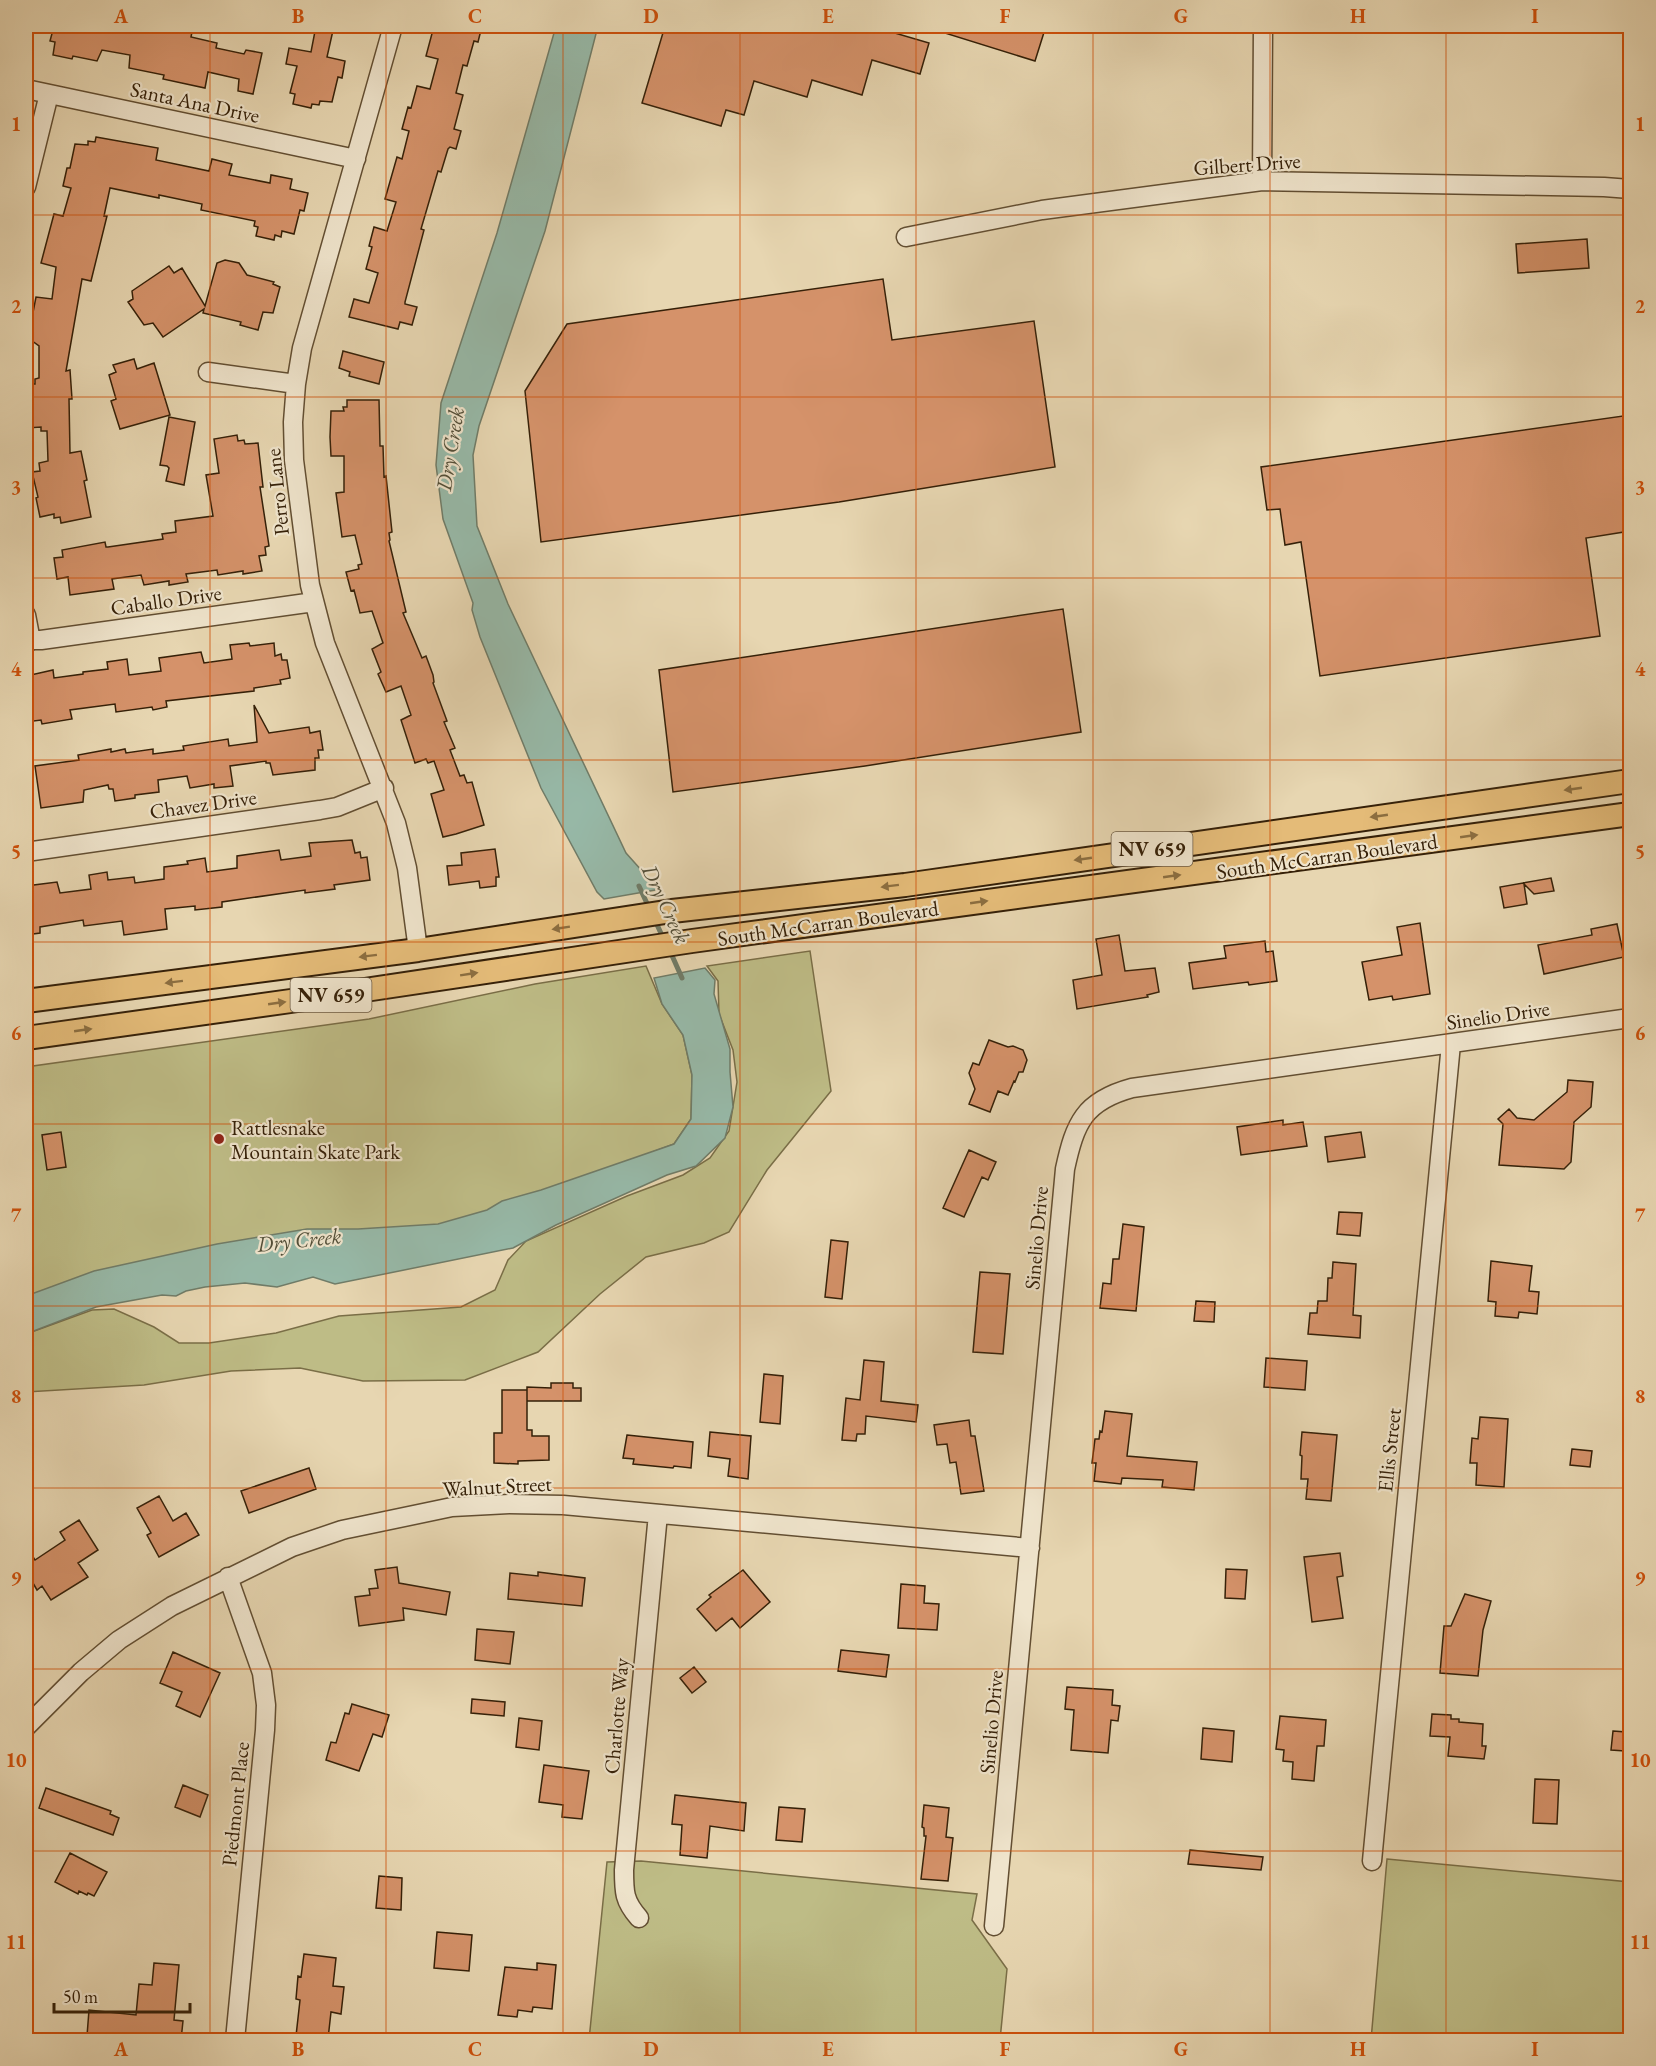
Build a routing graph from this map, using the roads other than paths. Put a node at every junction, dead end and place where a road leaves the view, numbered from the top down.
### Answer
1 (393, 26) edge
2 (1263, 26) edge
3 (26, 89) edge
4 (49, 94) junction
5 (356, 159) junction
6 (1262, 181) junction
7 (26, 187) edge
8 (1630, 189) edge
9 (906, 237) dead end
10 (208, 372) dead end
11 (296, 384) junction
12 (314, 602) junction
13 (26, 615) edge
14 (28, 640) edge
15 (1630, 780) edge
16 (384, 789) junction
17 (1630, 814) edge
18 (26, 852) edge
19 (418, 950) junction
20 (26, 1001) edge
21 (1630, 1018) edge
22 (26, 1038) edge
23 (1451, 1044) junction
24 (658, 1514) junction
25 (1030, 1548) junction
26 (228, 1577) junction
27 (26, 1727) edge
28 (1372, 1861) dead end
29 (639, 1918) dead end
30 (994, 1926) dead end
31 (234, 2040) edge

1 - 5 street, Perro Lane
2 - 6 street
3 - 4 street, Santa Ana Drive
4 - 5 street, Santa Ana Drive
4 - 7 street
5 - 11 street, Perro Lane
6 - 8 street, Gilbert Drive
6 - 9 street, Gilbert Drive
10 - 11 street
11 - 12 street, Perro Lane
12 - 14 street, Caballo Drive
12 - 16 street, Perro Lane
13 - 14 street
15 -> 19 main road, South McCarran Boulevard / NV 659
16 - 18 street, Chavez Drive
16 - 19 street, Perro Lane
22 -> 17 main road, South McCarran Boulevard / NV 659
19 -> 20 main road, South McCarran Boulevard / NV 659
21 - 23 street, Sinelio Drive
23 - 25 street, Sinelio Drive
23 - 28 street, Ellis Street
24 - 25 street, Walnut Street
24 - 26 street, Walnut Street
24 - 29 street, Charlotte Way
25 - 30 street, Sinelio Drive
26 - 27 street, Walnut Street
26 - 31 street, Piedmont Place

